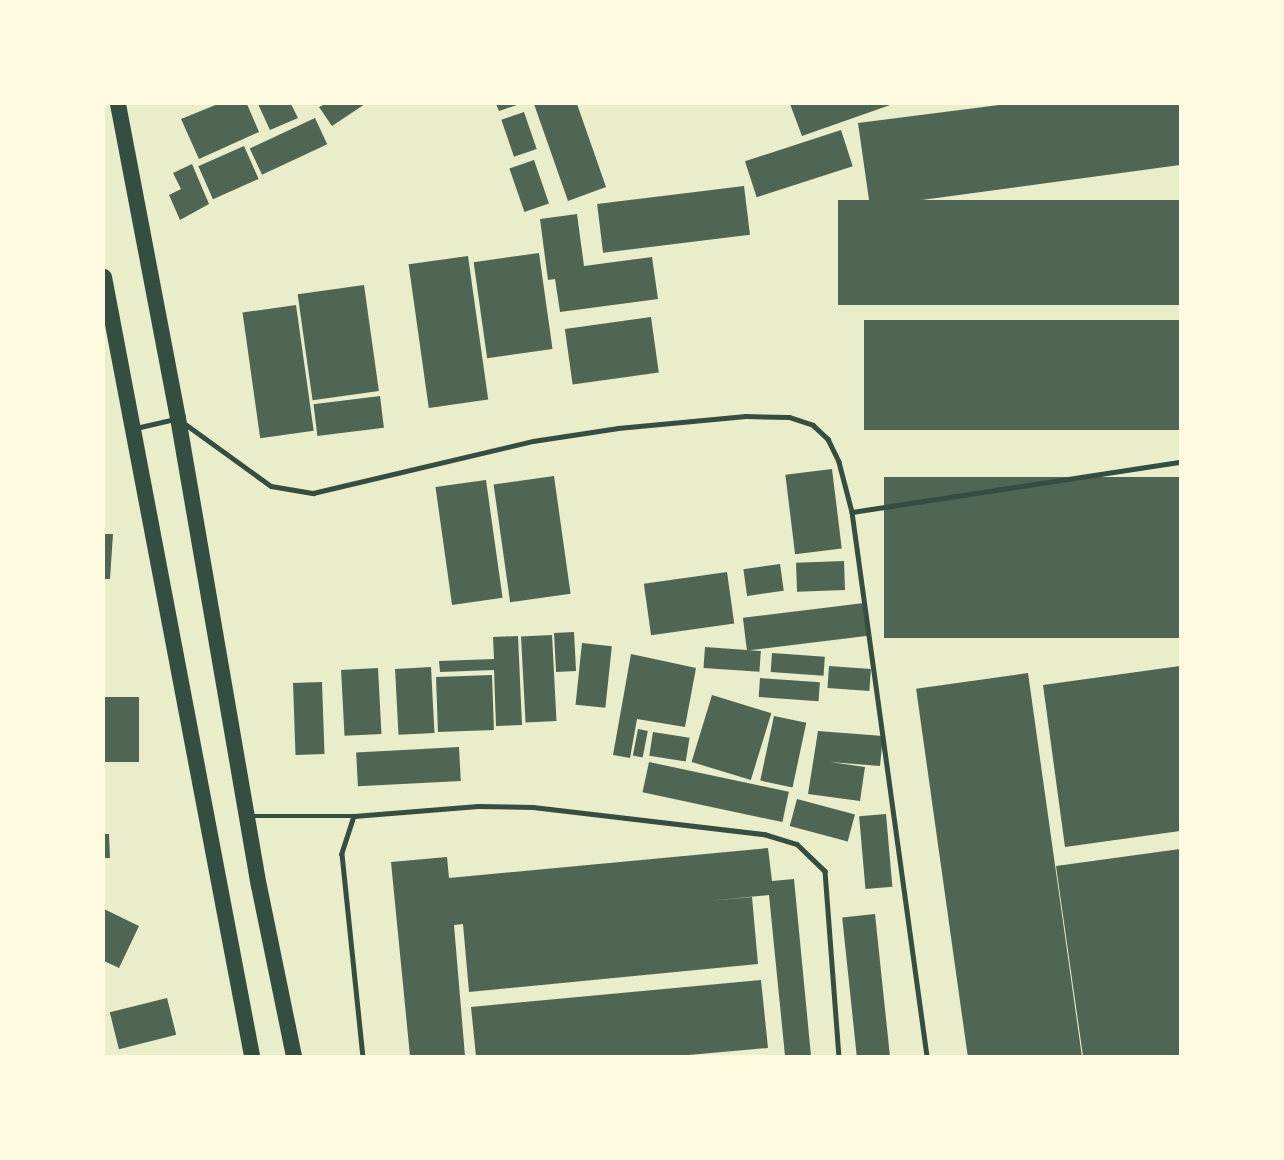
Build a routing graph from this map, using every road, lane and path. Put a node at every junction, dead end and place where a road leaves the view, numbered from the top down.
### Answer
1 (118, 104) edge
2 (104, 277) edge
3 (178, 418) junction
4 (130, 429) junction
5 (1180, 462) edge
6 (852, 512) junction
7 (248, 816) junction
8 (354, 816) junction
9 (252, 1056) edge
10 (294, 1056) edge
11 (363, 1056) edge
12 (839, 1056) edge
13 (927, 1056) edge

1 - 3 highway
2 - 4 highway
3 - 4 lane
3 - 6 lane
3 - 7 highway
4 - 9 highway
5 - 6 lane
6 - 13 lane
7 - 8 lane
7 - 10 highway
8 - 11 lane
8 - 12 lane

